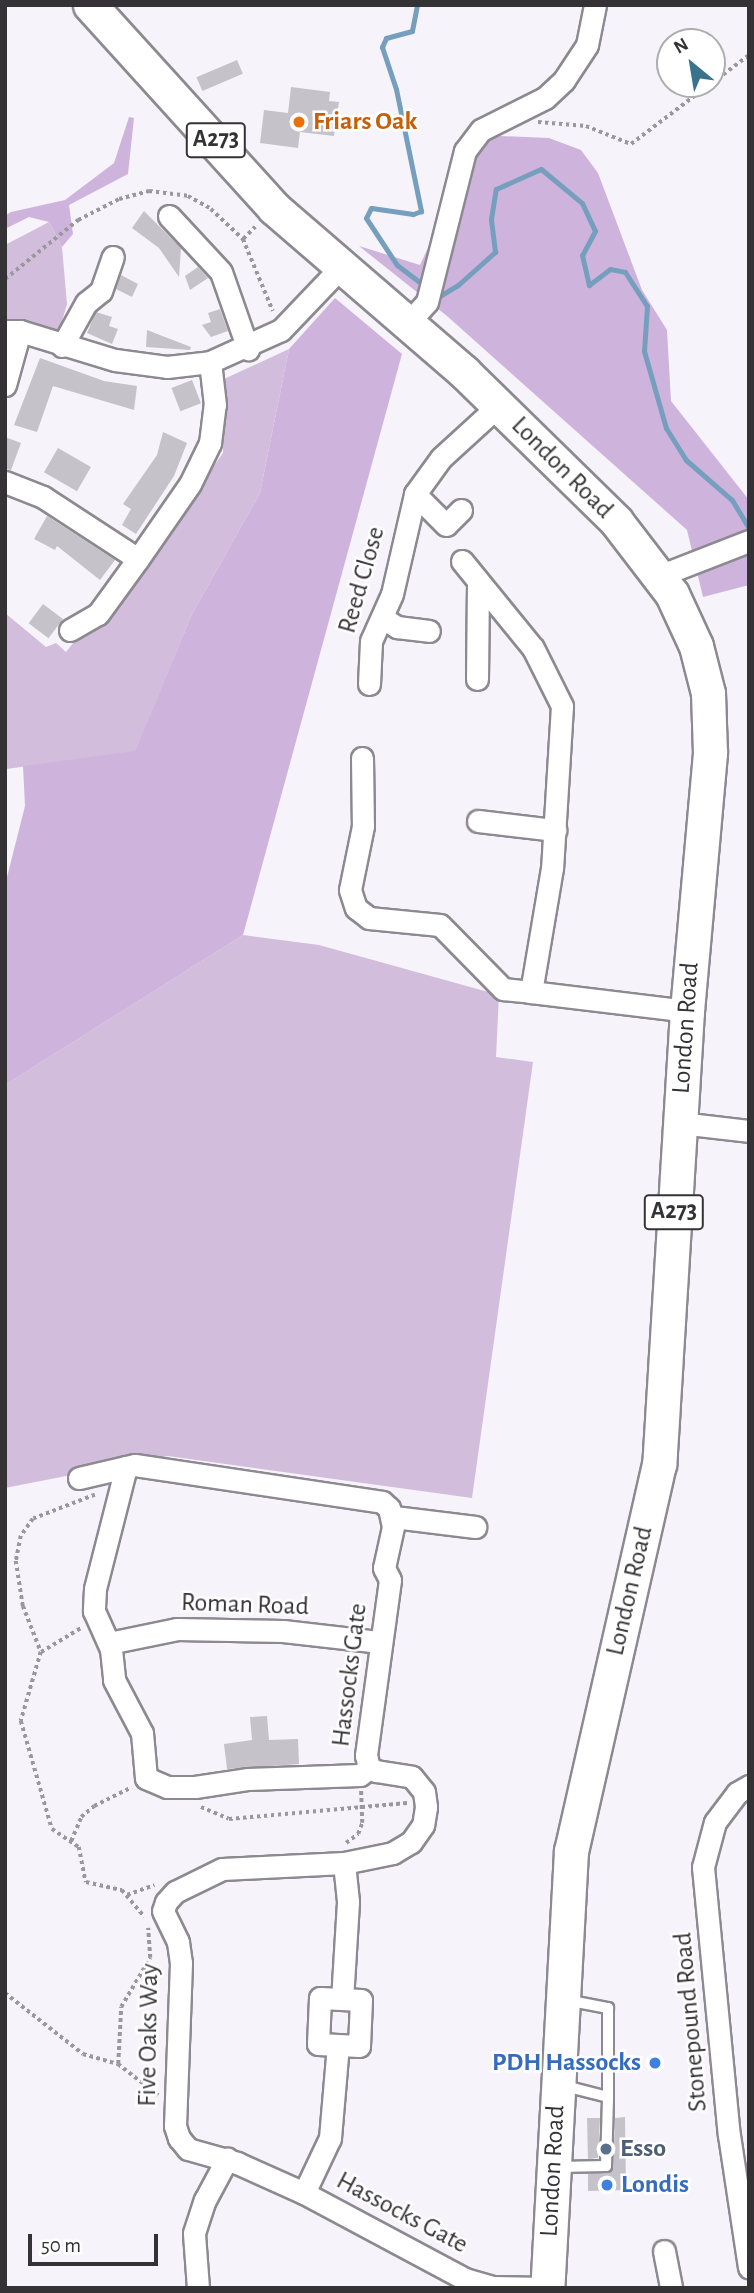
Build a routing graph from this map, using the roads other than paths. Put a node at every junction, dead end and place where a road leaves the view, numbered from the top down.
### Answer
1 (90, 5) edge
2 (595, 5) edge
3 (169, 216) dead end
4 (113, 257) dead end
5 (342, 266) junction
6 (408, 323) junction
7 (13, 331) edge
8 (62, 346) junction
9 (248, 349) junction
10 (210, 362) junction
11 (5, 385) edge
12 (499, 405) junction
13 (5, 482) edge
14 (415, 494) junction
15 (461, 510) dead end
16 (749, 541) edge
17 (138, 559) junction
18 (462, 561) dead end
19 (659, 576) junction
20 (478, 581) junction
21 (383, 618) junction
22 (70, 630) dead end
23 (429, 631) dead end
24 (477, 679) dead end
25 (369, 684) dead end
26 (362, 758) dead end
27 (478, 821) dead end
28 (555, 830) junction
29 (531, 992) junction
30 (687, 1011) junction
31 (680, 1123) junction
32 (749, 1131) edge
33 (126, 1467) junction
34 (79, 1478) dead end
35 (394, 1517) junction
36 (475, 1527) dead end
37 (109, 1643) junction
38 (380, 1643) junction
39 (364, 1772) junction
40 (749, 1786) edge
41 (339, 1863) junction
42 (342, 1999) junction
43 (563, 2000) junction
44 (338, 2045) junction
45 (558, 2084) junction
46 (608, 2097) junction
47 (227, 2159) junction
48 (553, 2167) junction
49 (304, 2193) junction
50 (664, 2250) dead end
51 (749, 2267) edge
52 (198, 2288) edge
53 (545, 2288) edge
54 (671, 2288) edge

1 - 5 main road, London Road / A273
2 - 6 street
3 - 9 street
4 - 8 street
5 - 6 main road, London Road / A273
5 - 9 street
6 - 12 main road, London Road / A273
7 - 8 street
7 - 11 street
8 - 10 street
9 - 10 street
10 - 17 street
12 - 14 street, Reed Close
12 - 19 main road, London Road / A273
13 - 17 street
14 - 15 street
14 - 21 street, Reed Close
16 - 19 street
17 - 22 street
18 - 20 street
19 - 30 main road, London Road / A273
20 - 24 street
20 - 28 street
21 - 23 street
21 - 25 street, Reed Close
26 - 29 street
27 - 28 street
28 - 29 street
29 - 30 street
30 - 31 main road, London Road / A273
31 - 32 street
31 - 43 main road, London Road / A273
33 - 34 street
33 - 35 street
33 - 37 street
35 - 36 street
35 - 38 street, Hassocks Gate
37 - 38 street, Roman Road
37 - 39 street
38 - 39 street, Hassocks Gate
39 - 41 street, Hassocks Gate
40 - 51 street, Stonepound Road
41 - 42 street
41 - 47 street, Five Oaks Way
42 - 44 street
42 - 44 street
43 - 45 main road, London Road / A273
43 - 46 lane
44 - 49 street, Hassocks Gate
45 - 46 lane
45 - 48 main road, London Road / A273
46 - 48 lane
47 - 49 street, Five Oaks Way
47 - 52 street
48 - 53 main road, London Road / A273
49 - 53 street, Hassocks Gate
50 - 54 street

